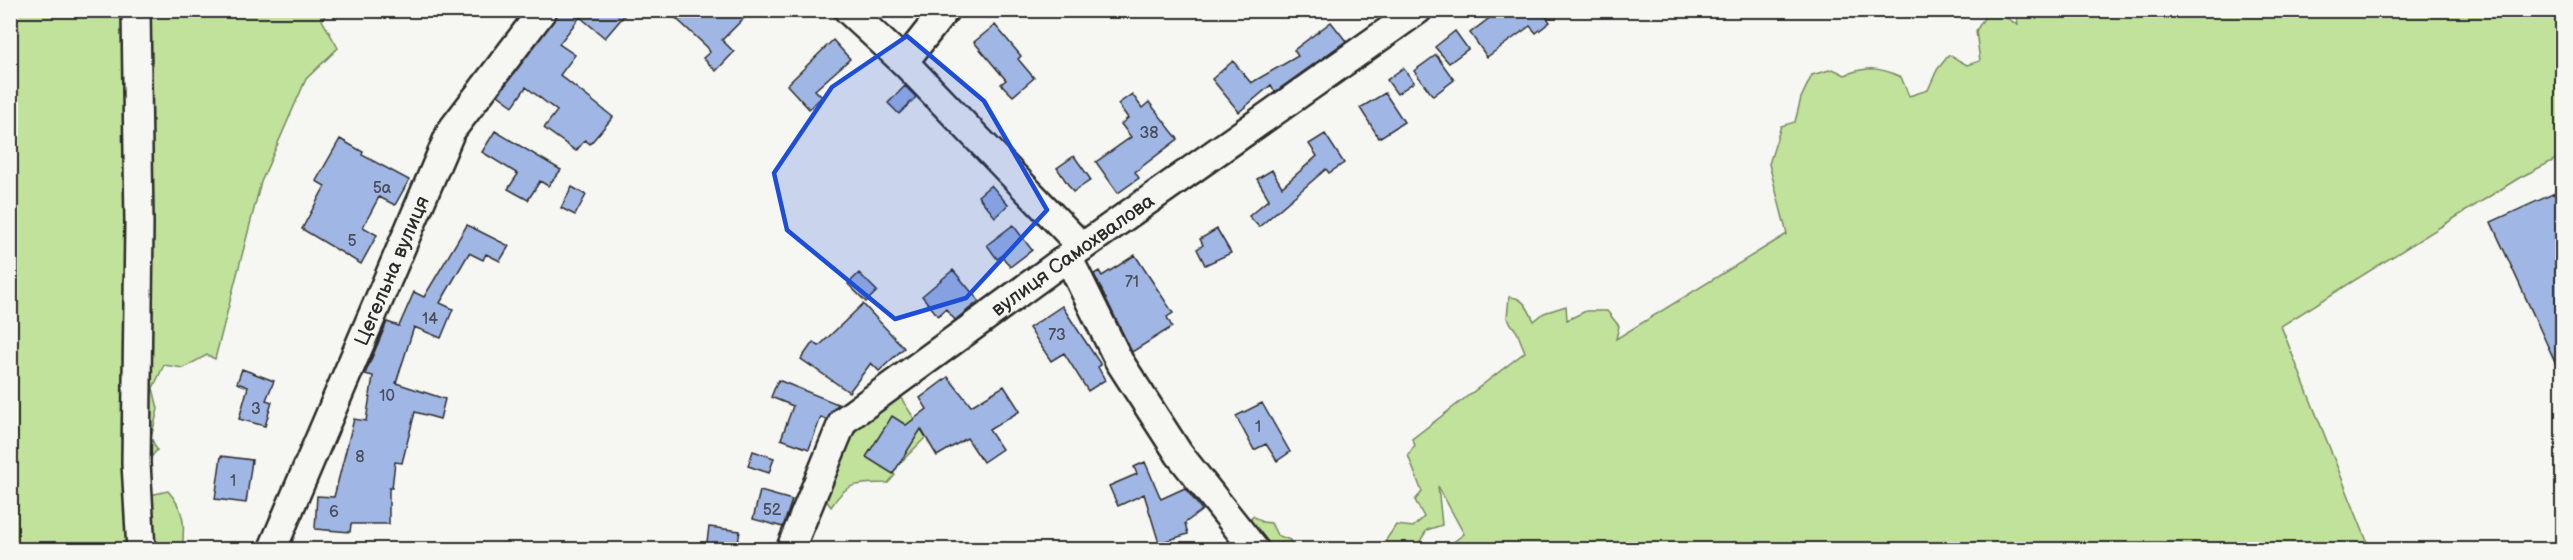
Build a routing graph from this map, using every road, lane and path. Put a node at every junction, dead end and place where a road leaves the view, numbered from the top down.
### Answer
1 (136, 10) edge
2 (543, 10) edge
3 (848, 10) edge
4 (945, 10) edge
5 (1418, 10) edge
6 (904, 62) junction
7 (1075, 252) junction
8 (141, 549) edge
9 (272, 549) edge
10 (790, 549) edge
11 (1255, 549) edge

1 - 8 street
2 - 9 street, Цегельна вулиця
3 - 6 street
4 - 6 street
5 - 7 street, вулиця Самохвалова
6 - 7 street
7 - 10 street, вулиця Самохвалова
7 - 11 street

